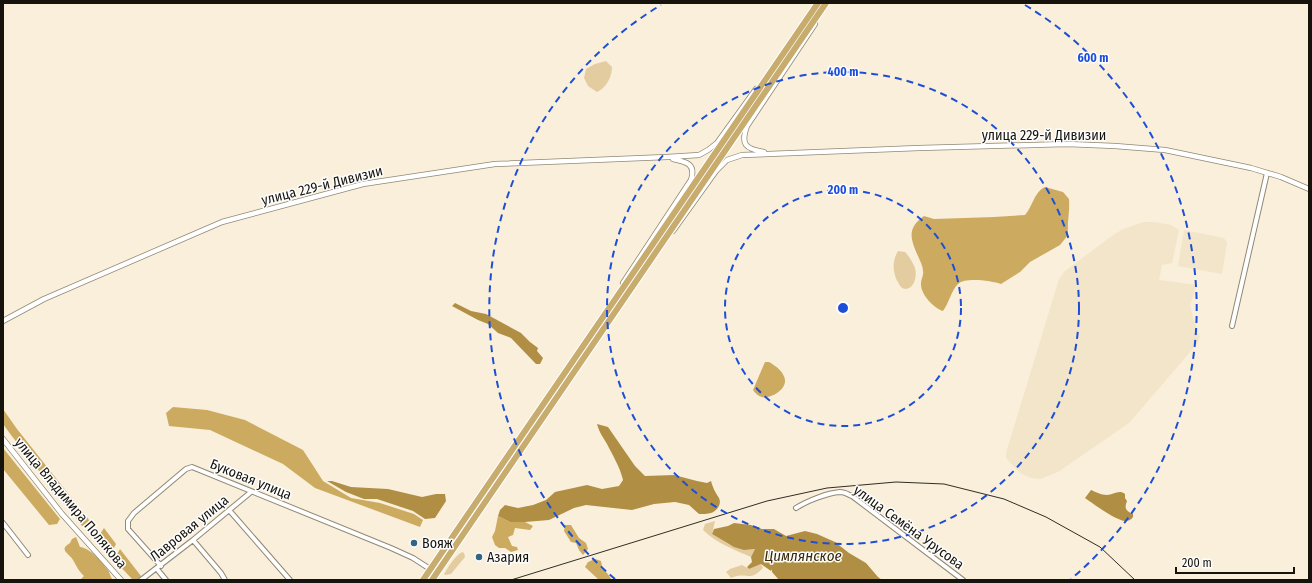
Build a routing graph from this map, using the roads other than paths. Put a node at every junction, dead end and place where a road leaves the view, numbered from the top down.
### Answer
1 (818, 3) edge
2 (827, 3) edge
3 (766, 78) junction
4 (774, 154) junction
5 (667, 157) junction
6 (1267, 173) junction
7 (1309, 189) edge
8 (658, 249) junction
9 (611, 304) junction
10 (3, 321) edge
11 (1232, 326) dead end
12 (3, 439) edge
13 (251, 492) junction
14 (796, 508) dead end
15 (229, 510) junction
16 (3, 523) edge
17 (193, 540) junction
18 (28, 555) dead end
19 (159, 567) junction
20 (430, 569) junction
21 (121, 580) edge
22 (141, 580) edge
23 (166, 580) edge
24 (225, 580) edge
25 (290, 580) edge
26 (423, 580) edge
27 (432, 580) edge
28 (963, 580) edge

1 - 3 highway
2 - 4 street
2 - 8 highway
3 - 5 street, улица 229-й Дивизии
3 - 9 highway
4 - 6 street, улица 229-й Дивизии
4 - 8 street
5 - 9 street
5 - 10 street, улица 229-й Дивизии
6 - 7 street, улица 229-й Дивизии
6 - 11 street
8 - 27 highway
9 - 20 highway
12 - 21 street, улица Владимира Полякова
13 - 15 street, Лавровая улица
13 - 19 street, Буковая улица
13 - 20 street, Буковая улица
14 - 28 street, улица Семёна Урусова
15 - 17 street, Лавровая улица
15 - 25 street
16 - 18 street
17 - 19 street, Лавровая улица
17 - 24 street
19 - 22 street, Лавровая улица
19 - 23 street, Буковая улица
20 - 26 highway

